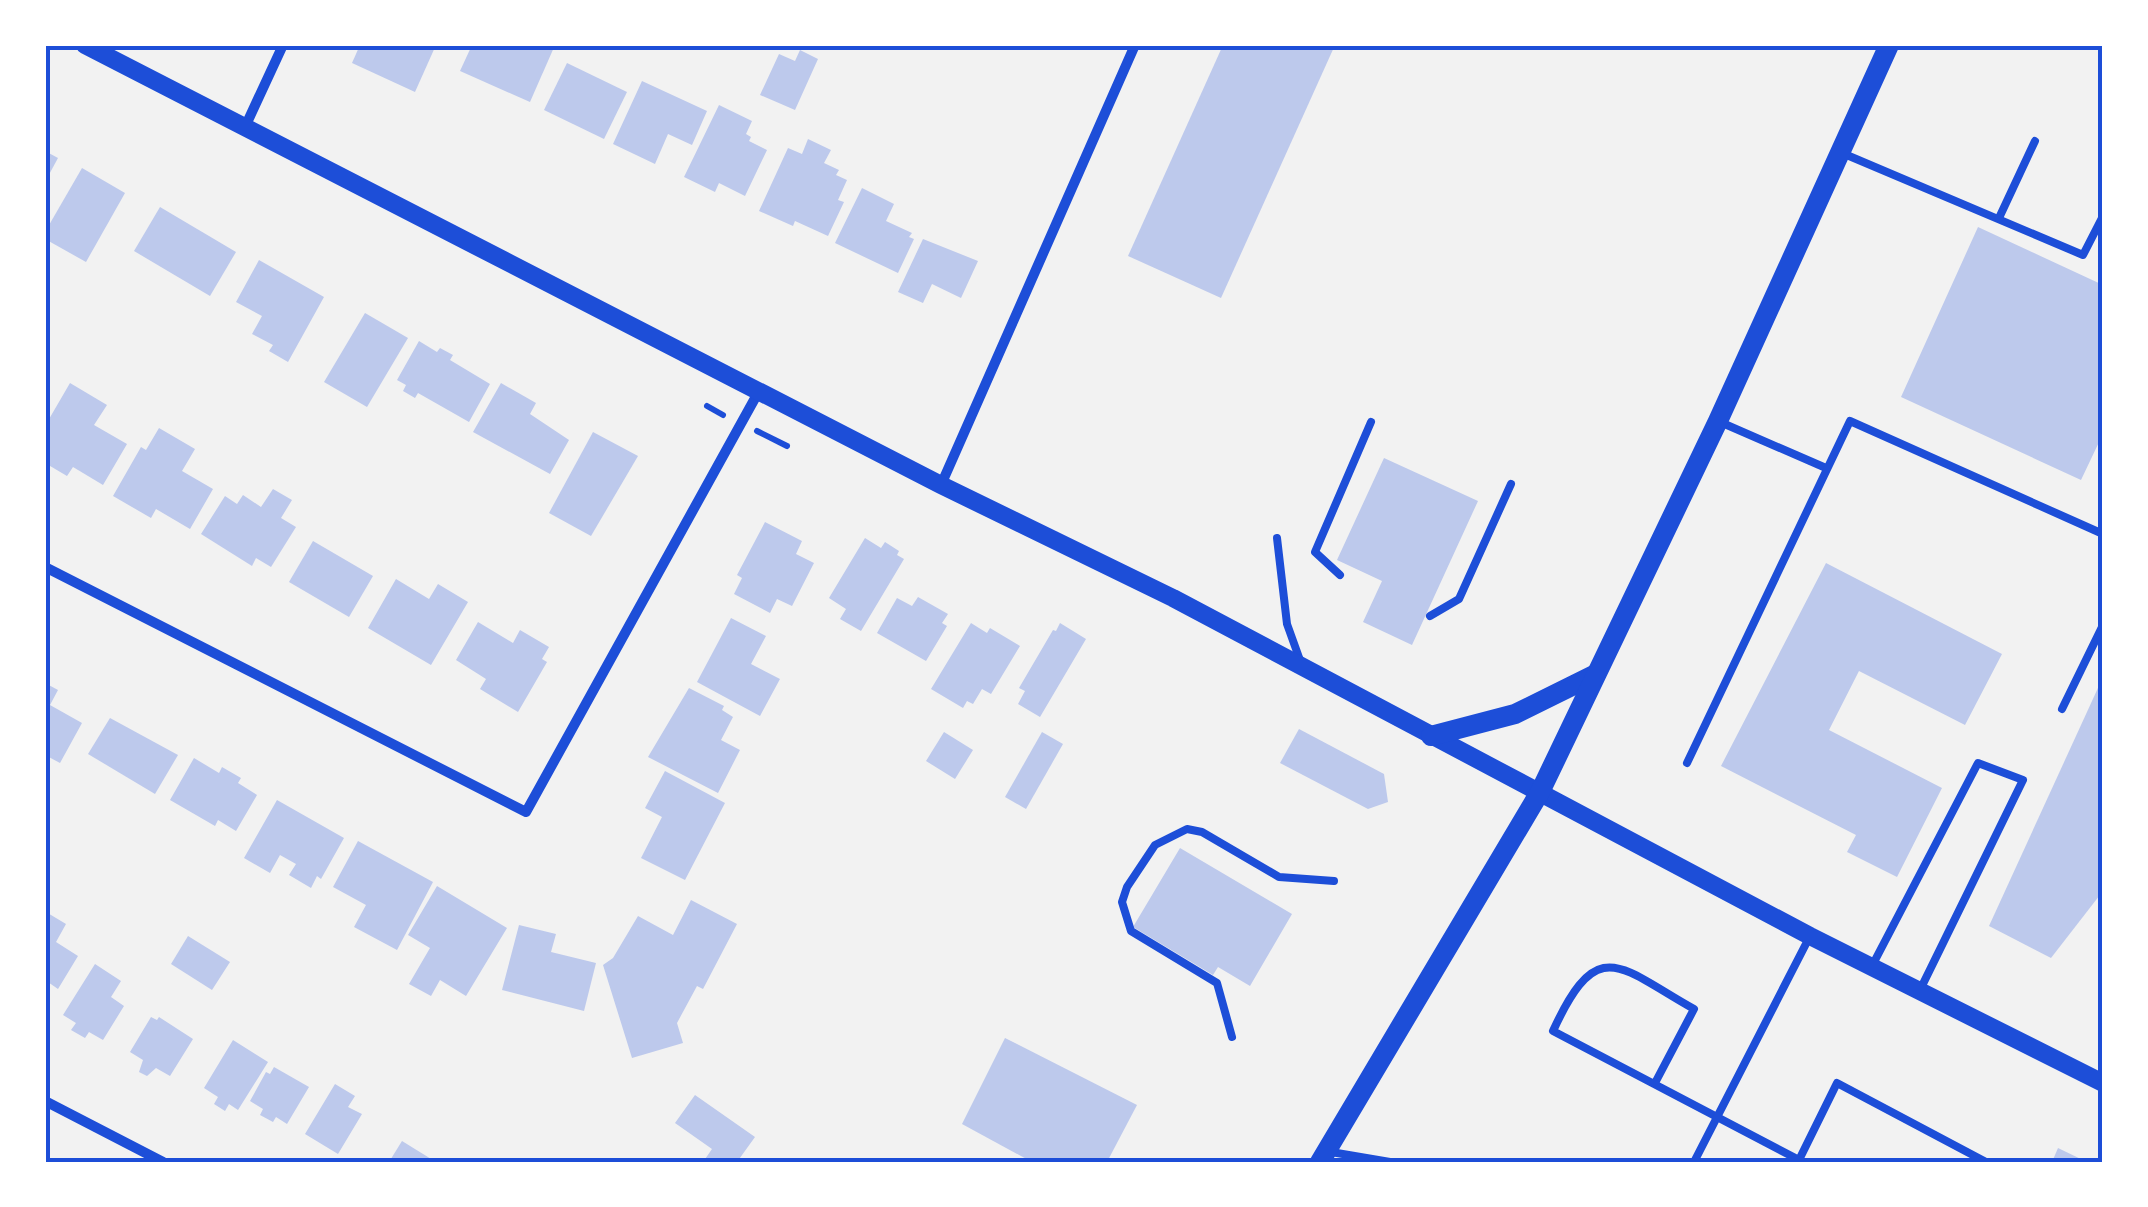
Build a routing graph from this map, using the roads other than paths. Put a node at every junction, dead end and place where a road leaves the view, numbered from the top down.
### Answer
1 (84, 45) edge
2 (283, 45) edge
3 (1135, 45) edge
4 (1889, 45) edge
5 (245, 128) junction
6 (2035, 141) dead end
7 (1842, 153) junction
8 (2103, 216) edge
9 (2000, 218) junction
10 (759, 391) junction
11 (1718, 421) junction
12 (1370, 422) dead end
13 (1826, 468) junction
14 (1511, 484) dead end
15 (941, 485) junction
16 (2103, 534) edge
17 (1277, 538) dead end
18 (45, 567) edge
19 (1340, 575) dead end
20 (1430, 616) dead end
21 (2103, 626) edge
22 (1303, 668) junction
23 (1596, 674) junction
24 (2062, 710) dead end
25 (1432, 736) junction
26 (1687, 762) dead end
27 (1540, 792) junction
28 (1334, 881) dead end
29 (1810, 936) junction
30 (1872, 966) junction
31 (1920, 990) junction
32 (1232, 1037) dead end
33 (1655, 1083) junction
34 (2103, 1083) edge
35 (45, 1101) edge
36 (1717, 1116) junction
37 (1323, 1156) edge
38 (1801, 1161) edge
39 (163, 1162) edge
40 (1390, 1162) edge
41 (1694, 1162) edge
42 (1986, 1162) edge

1 - 5 street
2 - 5 street
3 - 15 street
4 - 7 main road
5 - 10 street
6 - 9 lane
7 - 9 lane
7 - 11 main road
8 - 9 lane
10 - 15 street
10 - 18 street
11 - 13 lane
11 - 23 main road
12 - 19 lane
13 - 16 lane
13 - 26 lane
14 - 20 lane
15 - 22 street
17 - 22 lane
21 - 24 lane
22 - 25 street
23 - 25 main road
23 - 27 main road
25 - 27 street
27 - 29 street
27 - 37 main road
28 - 32 lane
29 - 30 street
29 - 36 lane
30 - 31 street
30 - 31 lane
31 - 34 street
33 - 33 lane
33 - 36 lane
35 - 39 street
36 - 38 lane
36 - 41 lane
37 - 40 lane
38 - 42 lane

